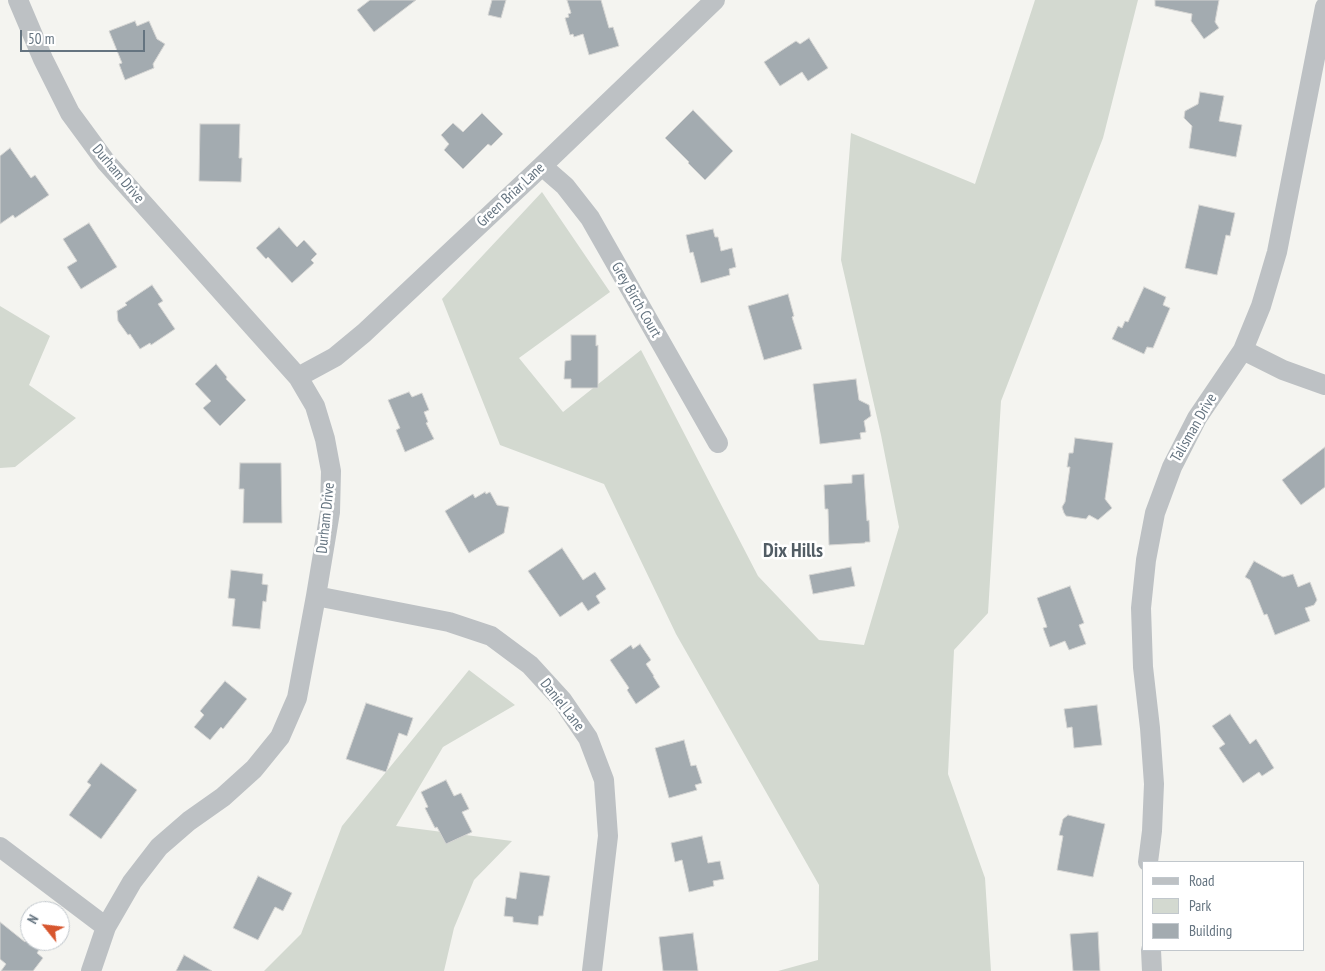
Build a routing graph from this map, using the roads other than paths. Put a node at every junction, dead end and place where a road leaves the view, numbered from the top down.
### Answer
1 (18, 0) edge
2 (712, 1) edge
3 (1325, 7) edge
4 (542, 166) junction
5 (1243, 350) junction
6 (298, 377) junction
7 (1325, 385) edge
8 (718, 443) dead end
9 (316, 596) junction
10 (0, 847) edge
11 (1148, 861) edge
12 (106, 926) junction
13 (1151, 951) edge
14 (91, 971) edge
15 (592, 971) edge
16 (1152, 971) edge

1 - 6 street, Durham Drive
2 - 4 street, Green Briar Lane
3 - 5 street, Talisman Drive
4 - 6 street, Green Briar Lane
4 - 8 street, Grey Birch Court
5 - 7 street
5 - 11 street, Talisman Drive
6 - 9 street, Durham Drive
9 - 12 street, Durham Drive
9 - 15 street, Daniel Lane
10 - 12 street
12 - 14 street, Durham Drive
13 - 16 street

